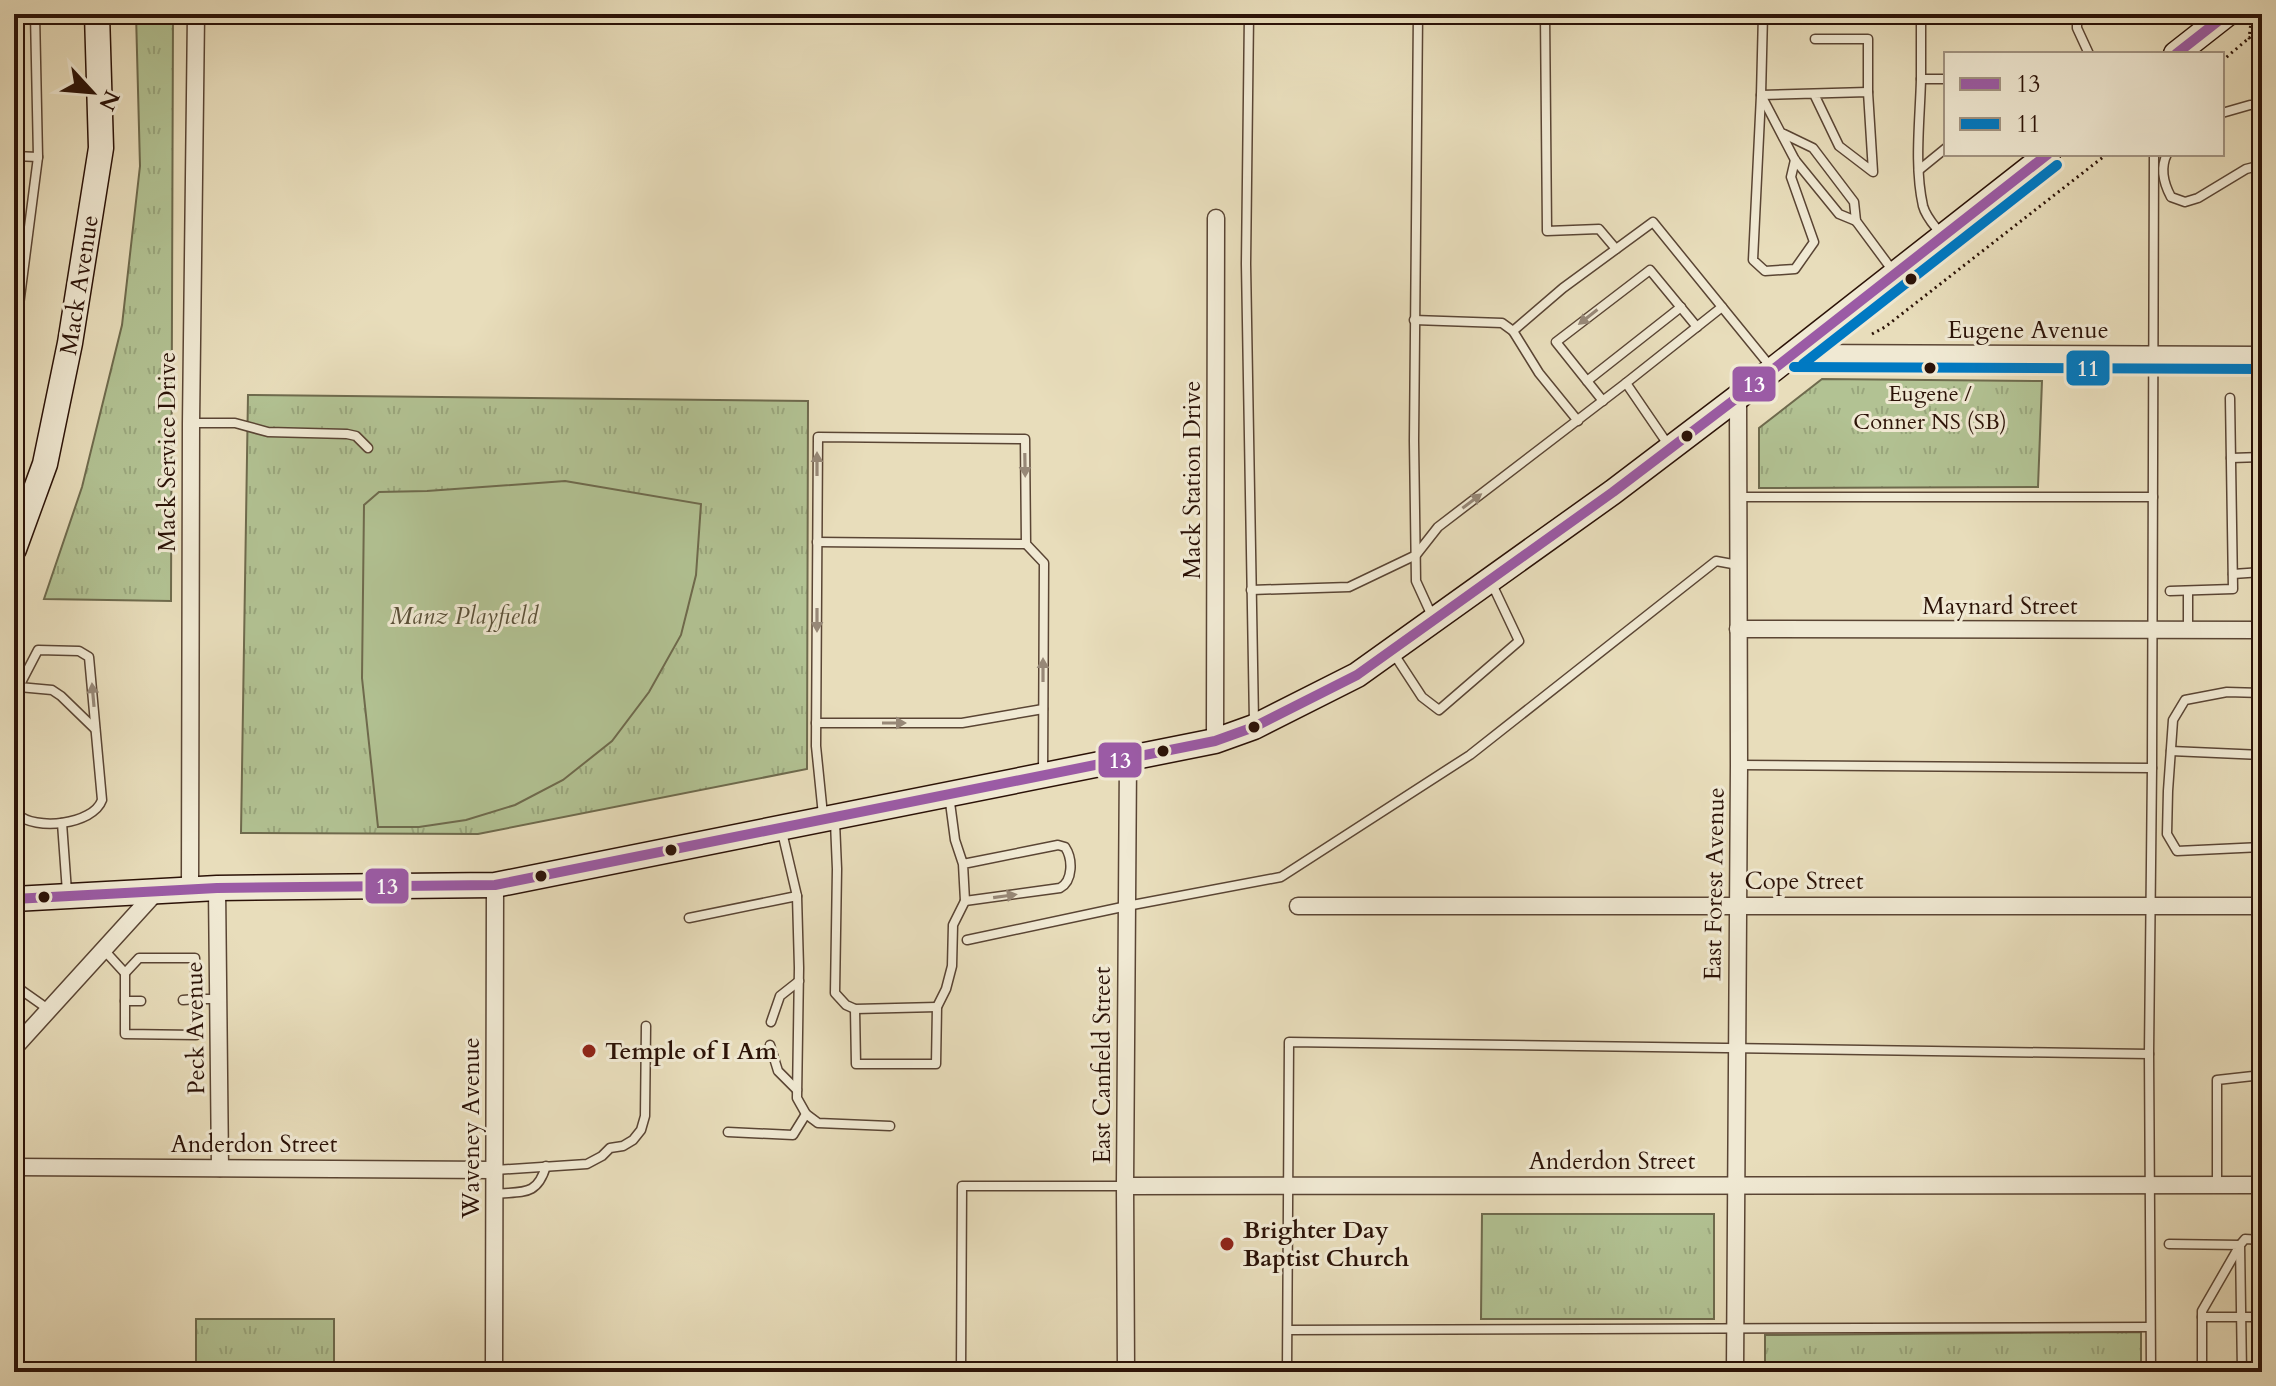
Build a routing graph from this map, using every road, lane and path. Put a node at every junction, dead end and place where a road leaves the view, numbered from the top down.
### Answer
1 (35, 14) edge
2 (97, 14) edge
3 (196, 14) edge
4 (1249, 14) edge
5 (1418, 14) edge
6 (1545, 14) edge
7 (1763, 14) edge
8 (1921, 14) edge
9 (2077, 14) edge
10 (2227, 14) edge
11 (2252, 14) edge
12 (2262, 28) edge
13 (2249, 38) junction
14 (1815, 39) dead end
15 (2088, 52) edge
16 (2179, 52) edge
17 (2224, 59) edge
18 (1921, 79) junction
19 (1944, 79) edge
20 (1868, 92) junction
21 (1814, 94) junction
22 (1761, 95) junction
23 (2262, 105) edge
24 (2224, 113) edge
25 (1783, 134) junction
26 (1944, 150) edge
27 (14, 156) edge
28 (2045, 156) edge
29 (2104, 156) edge
30 (2154, 156) edge
31 (2166, 156) edge
32 (38, 157) junction
33 (1795, 160) junction
34 (2262, 165) edge
35 (1919, 170) junction
36 (1216, 218) dead end
37 (1856, 221) junction
38 (1943, 237) junction
39 (1616, 249) junction
40 (1895, 274) junction
41 (1681, 307) junction
42 (1722, 307) junction
43 (1414, 320) junction
44 (1697, 327) junction
45 (1513, 331) junction
46 (14, 344) edge
47 (1794, 353) junction
48 (1838, 353) junction
49 (2152, 354) junction
50 (2262, 355) edge
51 (1773, 370) junction
52 (1587, 381) junction
53 (1626, 383) junction
54 (1738, 397) junction
55 (2230, 398) dead end
56 (1603, 401) junction
57 (1578, 421) junction
58 (191, 423) junction
59 (368, 448) dead end
60 (1671, 448) junction
61 (2262, 457) edge
62 (2231, 458) junction
63 (1738, 497) junction
64 (2153, 497) junction
65 (817, 542) junction
66 (1026, 544) junction
67 (14, 549) edge
68 (1416, 555) junction
69 (1738, 565) junction
70 (2262, 572) edge
71 (2233, 574) junction
72 (1490, 580) junction
73 (1251, 590) junction
74 (2170, 591) dead end
75 (2188, 591) junction
76 (1434, 620) junction
77 (1738, 629) junction
78 (2153, 630) junction
79 (2188, 630) junction
80 (2262, 630) edge
81 (1391, 651) junction
82 (16, 691) edge
83 (2262, 693) edge
84 (1043, 709) junction
85 (816, 723) junction
86 (1254, 727) junction
87 (95, 729) junction
88 (1215, 741) junction
89 (2171, 751) junction
90 (2262, 755) edge
91 (1128, 759) junction
92 (1739, 765) junction
93 (2152, 768) junction
94 (1043, 776) junction
95 (14, 788) edge
96 (949, 794) junction
97 (829, 818) junction
98 (62, 823) junction
99 (781, 828) junction
100 (2262, 847) edge
101 (963, 864) junction
102 (495, 885) junction
103 (217, 888) junction
104 (190, 890) junction
105 (156, 892) junction
106 (67, 896) junction
107 (797, 896) junction
108 (14, 899) edge
109 (965, 901) junction
110 (1737, 905) junction
111 (1127, 906) junction
112 (1298, 906) dead end
113 (2151, 906) junction
114 (2262, 906) edge
115 (689, 918) dead end
116 (967, 940) dead end
117 (104, 950) junction
118 (125, 973) junction
119 (799, 981) junction
120 (14, 985) edge
121 (196, 999) junction
122 (218, 999) junction
123 (183, 1000) dead end
124 (125, 1001) junction
125 (141, 1001) dead end
126 (937, 1007) junction
127 (855, 1009) junction
128 (49, 1010) junction
129 (771, 1022) dead end
130 (646, 1026) dead end
131 (770, 1045) dead end
132 (14, 1048) edge
133 (1736, 1049) junction
134 (2149, 1054) junction
135 (2262, 1075) edge
136 (797, 1090) junction
137 (806, 1114) junction
138 (890, 1126) dead end
139 (728, 1132) dead end
140 (546, 1166) junction
141 (14, 1167) edge
142 (220, 1168) junction
143 (494, 1170) junction
144 (1736, 1185) junction
145 (2149, 1185) junction
146 (2217, 1185) junction
147 (2262, 1185) edge
148 (1125, 1186) junction
149 (1289, 1186) junction
150 (494, 1194) junction
151 (2262, 1240) edge
152 (2169, 1244) dead end
153 (2240, 1245) junction
154 (2202, 1317) junction
155 (2241, 1317) junction
156 (2262, 1317) edge
157 (2150, 1327) junction
158 (1288, 1330) junction
159 (1735, 1330) junction
160 (2262, 1368) edge
161 (2242, 1370) edge
162 (494, 1372) edge
163 (961, 1372) edge
164 (1126, 1372) edge
165 (1287, 1372) edge
166 (1735, 1372) edge
167 (2151, 1372) edge
168 (2202, 1372) edge

1 - 32 lane
2 - 67 main road, Mack Avenue
3 - 58 street, Mack Service Drive
4 - 73 lane
5 - 43 lane
6 - 39 lane
7 - 22 lane
8 - 18 lane
9 - 15 lane
10 - 16 main road
11 - 13 path
12 - 13 path
13 - 17 path
14 - 20 lane
18 - 19 lane
18 - 35 lane
20 - 21 lane
20 - 21 lane
21 - 22 lane
22 - 25 lane
22 - 33 lane
23 - 24 lane
25 - 33 lane
25 - 37 lane
26 - 35 lane
27 - 32 lane
28 - 38 main road
29 - 48 path
30 - 49 lane
31 - 34 lane
32 - 46 lane
33 - 37 lane
35 - 38 lane
36 - 88 street, Mack Station Drive
37 - 40 lane
38 - 40 main road
39 - 42 lane
39 - 45 lane
40 - 47 main road
41 - 44 lane
41 - 52 lane
41 -> 52 lane
42 - 44 lane
42 - 51 lane
43 - 45 lane
43 - 68 lane
44 - 53 lane
45 - 57 lane
47 - 48 street, Eugene Avenue
47 - 51 main road
48 - 49 street, Eugene Avenue
49 - 50 street, Eugene Avenue
49 - 64 lane
51 - 54 main road
52 - 56 lane
53 - 56 lane
53 - 60 lane
54 - 60 main road
54 - 63 street, East Forest Avenue
55 - 62 lane
56 - 57 lane
68 -> 57 lane
58 - 59 lane
58 - 104 street, Mack Service Drive
60 - 72 main road
61 - 62 lane
62 - 71 lane
63 - 64 lane
63 - 69 street, East Forest Avenue
64 - 78 lane
65 - 66 lane
65 -> 66 lane
65 -> 85 lane
84 -> 66 lane
68 - 73 lane
68 - 76 lane
69 - 77 street, East Forest Avenue
69 - 111 lane
70 - 71 lane
71 - 75 lane
72 - 76 main road
72 - 81 lane
73 - 86 lane
74 - 75 lane
75 - 79 lane
76 - 81 main road
77 - 78 street, Maynard Street
77 - 92 street, East Forest Avenue
78 - 79 street, Maynard Street
78 - 93 lane
79 - 80 street, Maynard Street
81 - 86 main road
82 - 87 lane
87 -> 82 lane
83 - 89 lane
85 -> 84 lane
84 - 94 lane
85 - 97 lane
86 - 88 main road
87 - 98 lane
88 - 91 main road
89 - 90 lane
89 - 100 lane
91 - 94 main road
91 - 111 street, East Canfield Street
92 - 93 lane
92 - 110 street, East Forest Avenue
93 - 113 lane
94 - 96 main road
95 - 98 lane
96 - 97 main road
96 - 101 lane
97 - 99 main road
97 - 127 lane
98 - 106 lane
99 - 102 main road
99 - 107 lane
101 - 109 lane
109 -> 101 lane
102 - 103 main road
102 - 143 street, Waveney Avenue
103 - 104 main road
103 - 122 street, Peck Avenue
104 - 105 main road
105 - 106 main road
105 - 117 street
106 - 108 main road
107 - 115 lane
107 - 119 lane
109 - 126 lane
110 - 112 street, Cope Street
110 - 113 street, Cope Street
110 - 133 street, East Forest Avenue
111 - 116 lane
111 - 148 street, East Canfield Street
113 - 114 street, Cope Street
113 - 134 lane
117 - 118 lane
117 - 128 street
118 - 121 lane
118 - 124 lane
119 - 129 lane
119 - 136 lane
120 - 128 lane
121 - 122 lane
121 - 123 lane
121 - 124 lane
122 - 142 street, Peck Avenue
124 - 125 lane
126 - 127 lane
126 - 127 lane
128 - 132 street
130 - 140 lane
131 - 136 lane
133 - 134 lane
133 - 144 street, East Forest Avenue
133 - 149 lane
134 - 145 lane
135 - 146 lane
136 - 137 lane
137 - 138 lane
137 - 139 lane
140 - 143 lane
140 - 150 lane
141 - 142 street, Anderdon Street
142 - 143 street, Anderdon Street
143 - 150 street, Waveney Avenue
144 - 145 street, Anderdon Street
144 - 149 street, Anderdon Street
144 - 159 street, East Forest Avenue
145 - 146 street, Anderdon Street
145 - 157 lane
146 - 147 street, Anderdon Street
148 - 149 street, Anderdon Street
148 - 163 lane, Anderdon Street
148 - 164 street, East Canfield Street
149 - 158 lane
150 - 162 street, Waveney Avenue
151 - 153 lane
152 - 153 lane
153 - 154 lane
153 - 155 lane
154 - 155 lane
154 - 168 lane
155 - 156 lane
155 - 161 lane
157 - 159 lane
157 - 167 lane
158 - 159 lane
158 - 165 lane
159 - 166 street, East Forest Avenue
160 - 161 lane

